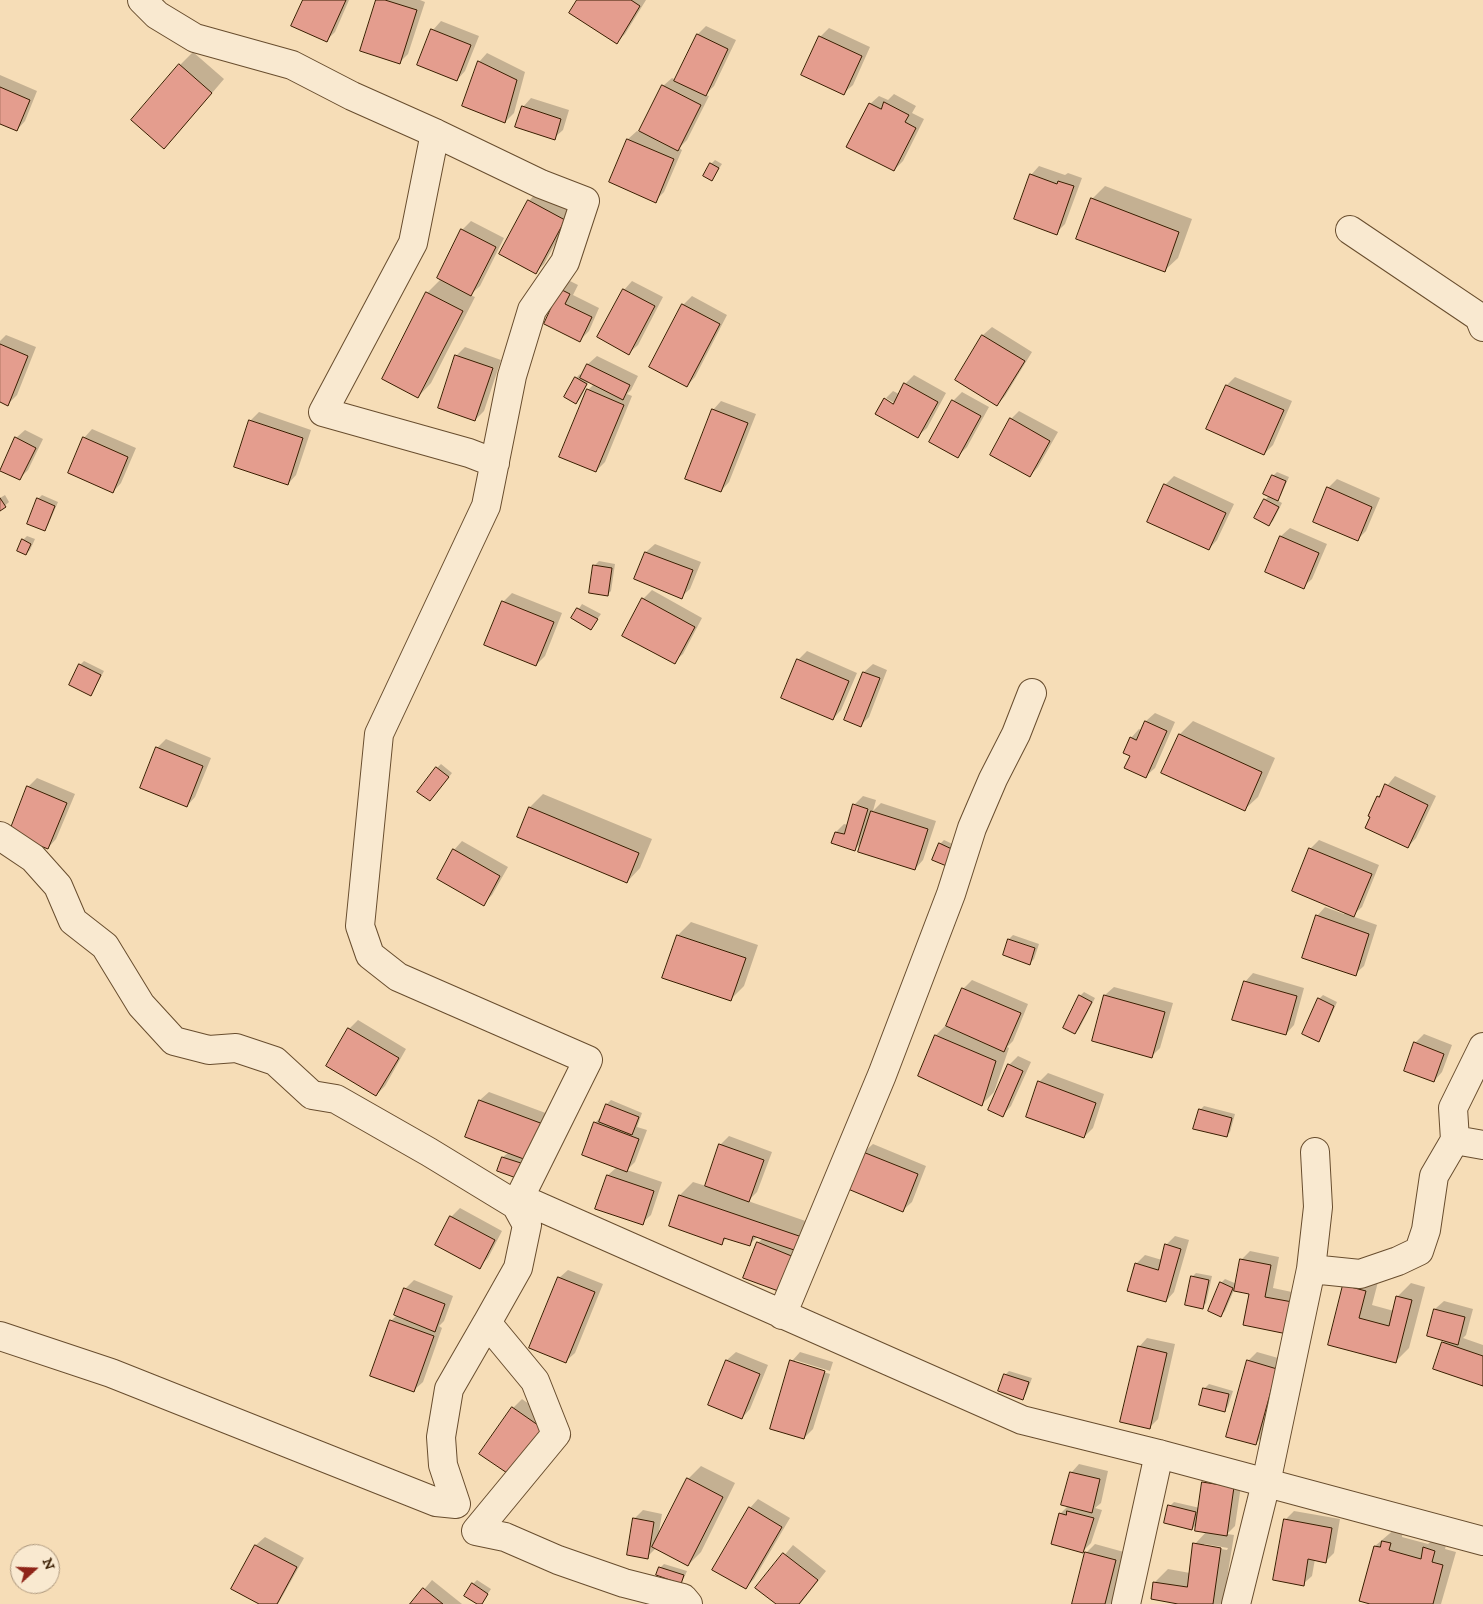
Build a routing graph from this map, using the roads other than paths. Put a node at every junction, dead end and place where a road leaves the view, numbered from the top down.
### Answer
1 (142, 0) edge
2 (435, 133) junction
3 (1350, 230) dead end
4 (1483, 327) edge
5 (495, 463) junction
6 (1032, 693) dead end
7 (0, 836) edge
8 (1483, 1047) edge
9 (1455, 1140) junction
10 (1483, 1144) edge
11 (1315, 1152) dead end
12 (516, 1206) junction
13 (1311, 1269) junction
14 (782, 1314) junction
15 (487, 1323) junction
16 (0, 1336) edge
17 (1159, 1454) junction
18 (1266, 1482) junction
19 (1483, 1541) edge
20 (688, 1604) edge
21 (1126, 1604) edge
22 (1236, 1604) edge

1 - 2 street
2 - 5 street
2 - 5 street
3 - 4 street
5 - 12 street
6 - 14 street
7 - 12 street
8 - 9 street
9 - 10 street
9 - 13 street
11 - 13 street
12 - 14 street
12 - 15 street
13 - 18 street
14 - 17 street
15 - 16 street
15 - 20 street
17 - 18 street
17 - 21 street
18 - 19 street
18 - 22 street

